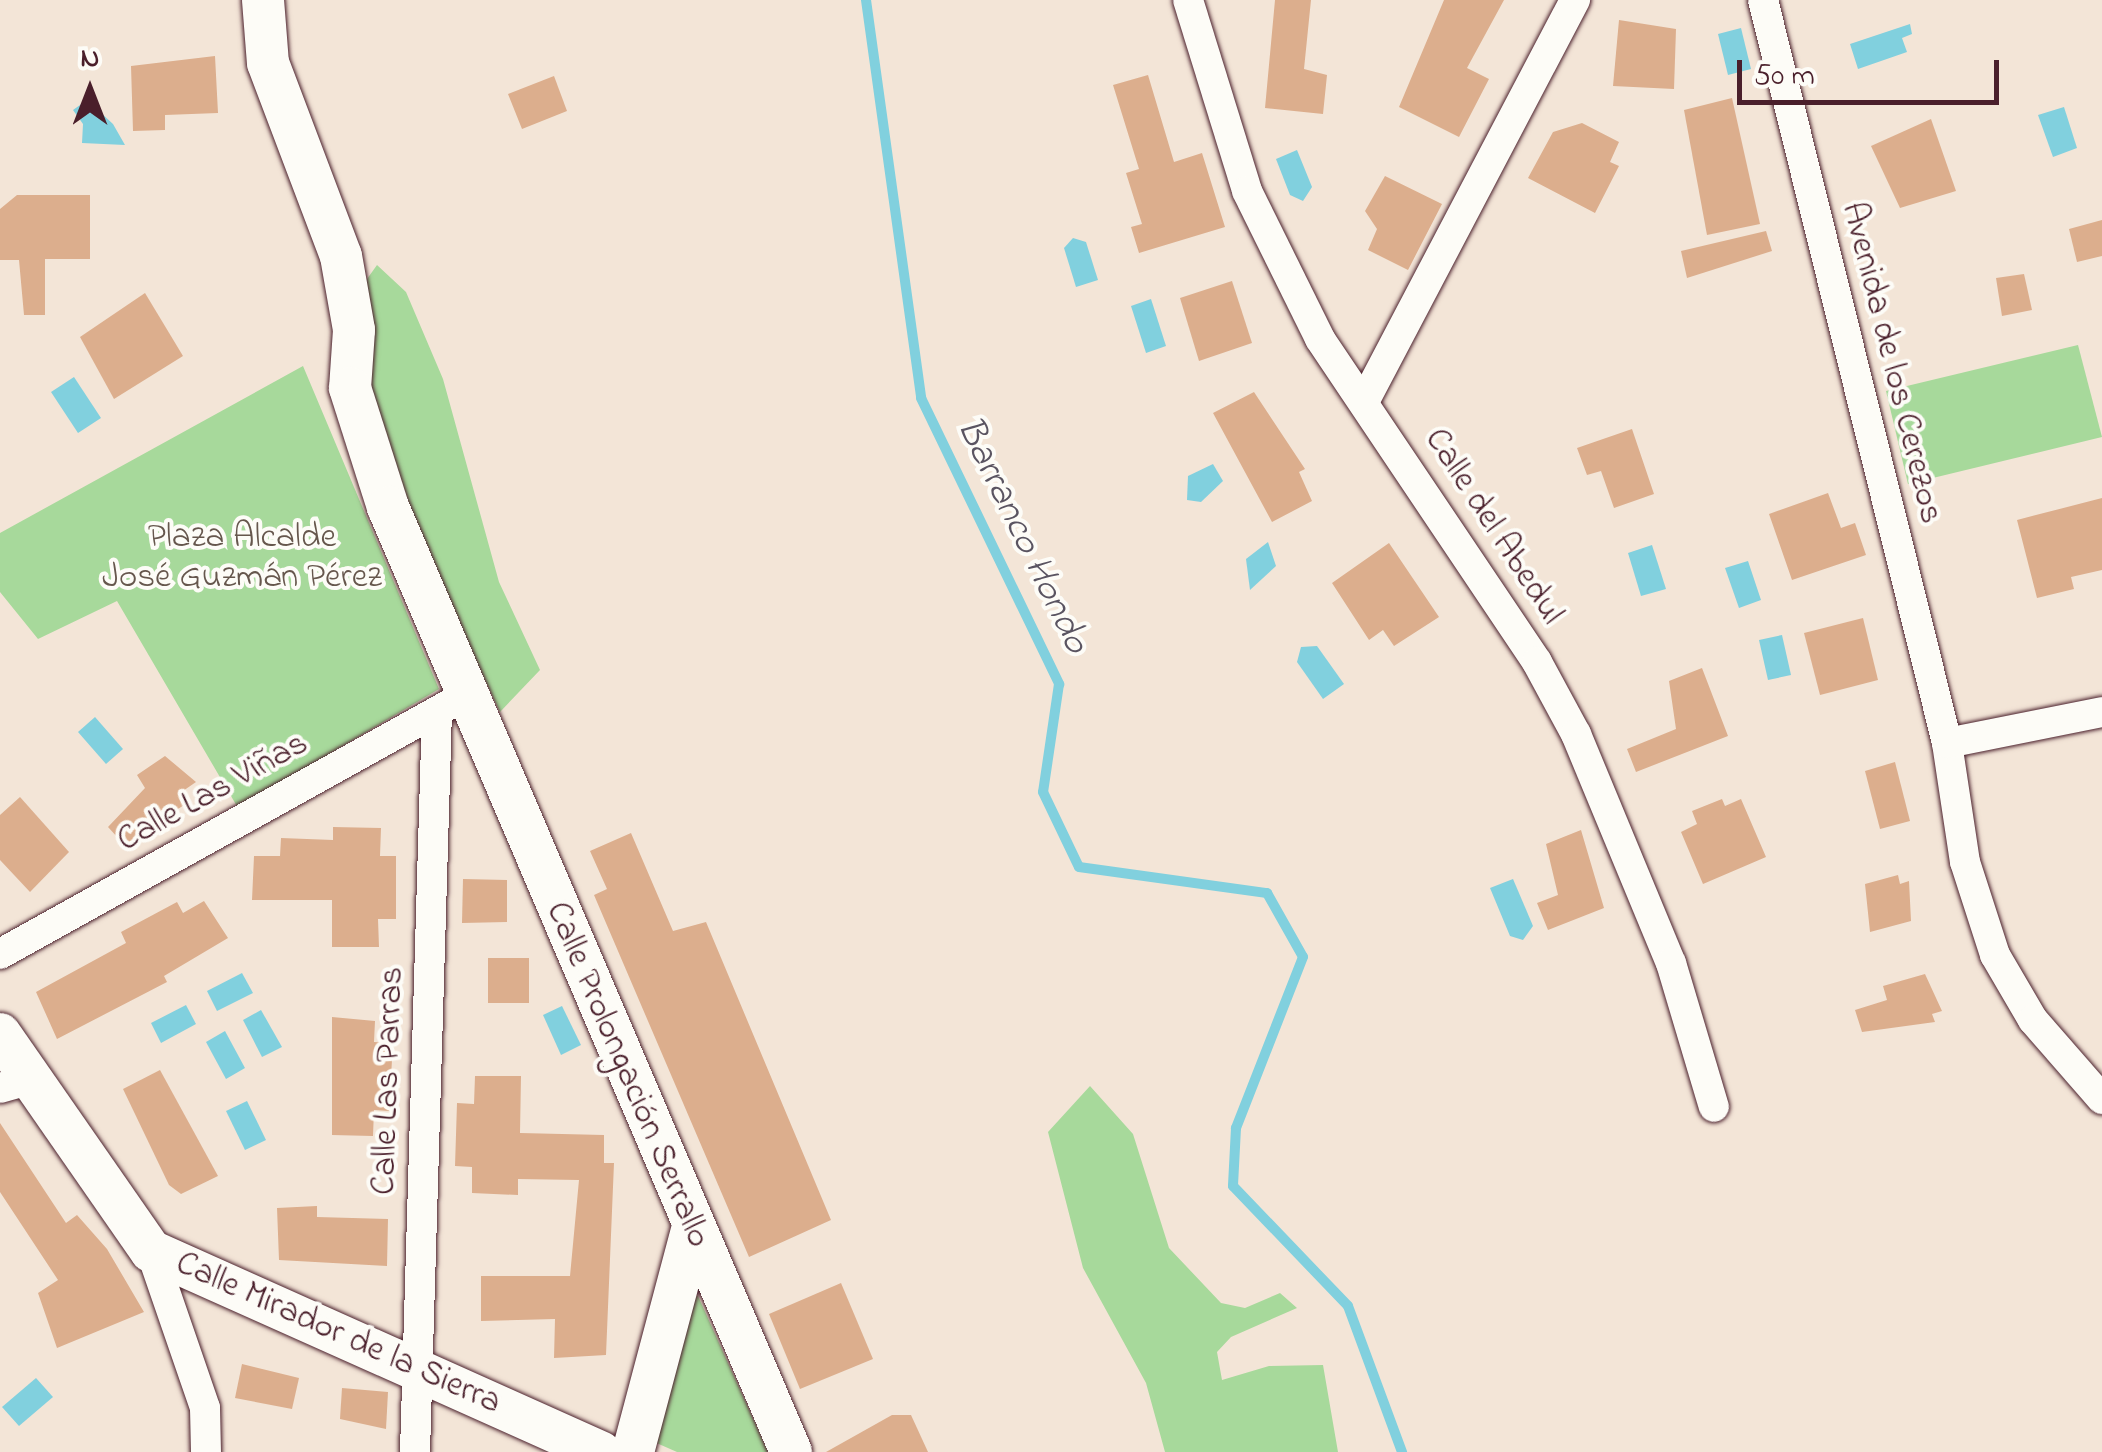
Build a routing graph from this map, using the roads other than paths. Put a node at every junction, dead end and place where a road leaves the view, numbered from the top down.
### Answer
1 (264, 0) edge
2 (1188, 0) edge
3 (1575, 0) edge
4 (1763, 0) edge
5 (1365, 400) junction
6 (450, 704) junction
7 (2102, 712) edge
8 (1948, 743) junction
9 (0, 954) edge
10 (0, 1034) edge
11 (17, 1083) edge
12 (2102, 1099) edge
13 (1714, 1107) dead end
14 (692, 1230) junction
15 (151, 1251) junction
16 (419, 1370) junction
17 (206, 1452) edge
18 (415, 1452) edge
19 (600, 1452) edge
20 (633, 1452) edge
21 (791, 1452) edge

1 - 6 street, Calle Prolongación Serrallo
2 - 5 street, Calle del Abedul
3 - 5 street
4 - 8 street, Avenida de los Cerezos
5 - 13 street, Calle del Abedul
6 - 9 street, Calle Las Viñas
6 - 14 street, Calle Prolongación Serrallo
6 - 16 street, Calle Las Parras
7 - 8 street
8 - 12 street, Avenida de los Cerezos
10 - 11 street, Calle Mirador de la Sierra
11 - 15 street, Calle Mirador de la Sierra
14 - 20 street
14 - 21 street, Calle Prolongación Serrallo
15 - 16 street, Calle Mirador de la Sierra
15 - 17 street
16 - 18 street, Calle Las Parras
16 - 19 street, Calle Mirador de la Sierra

